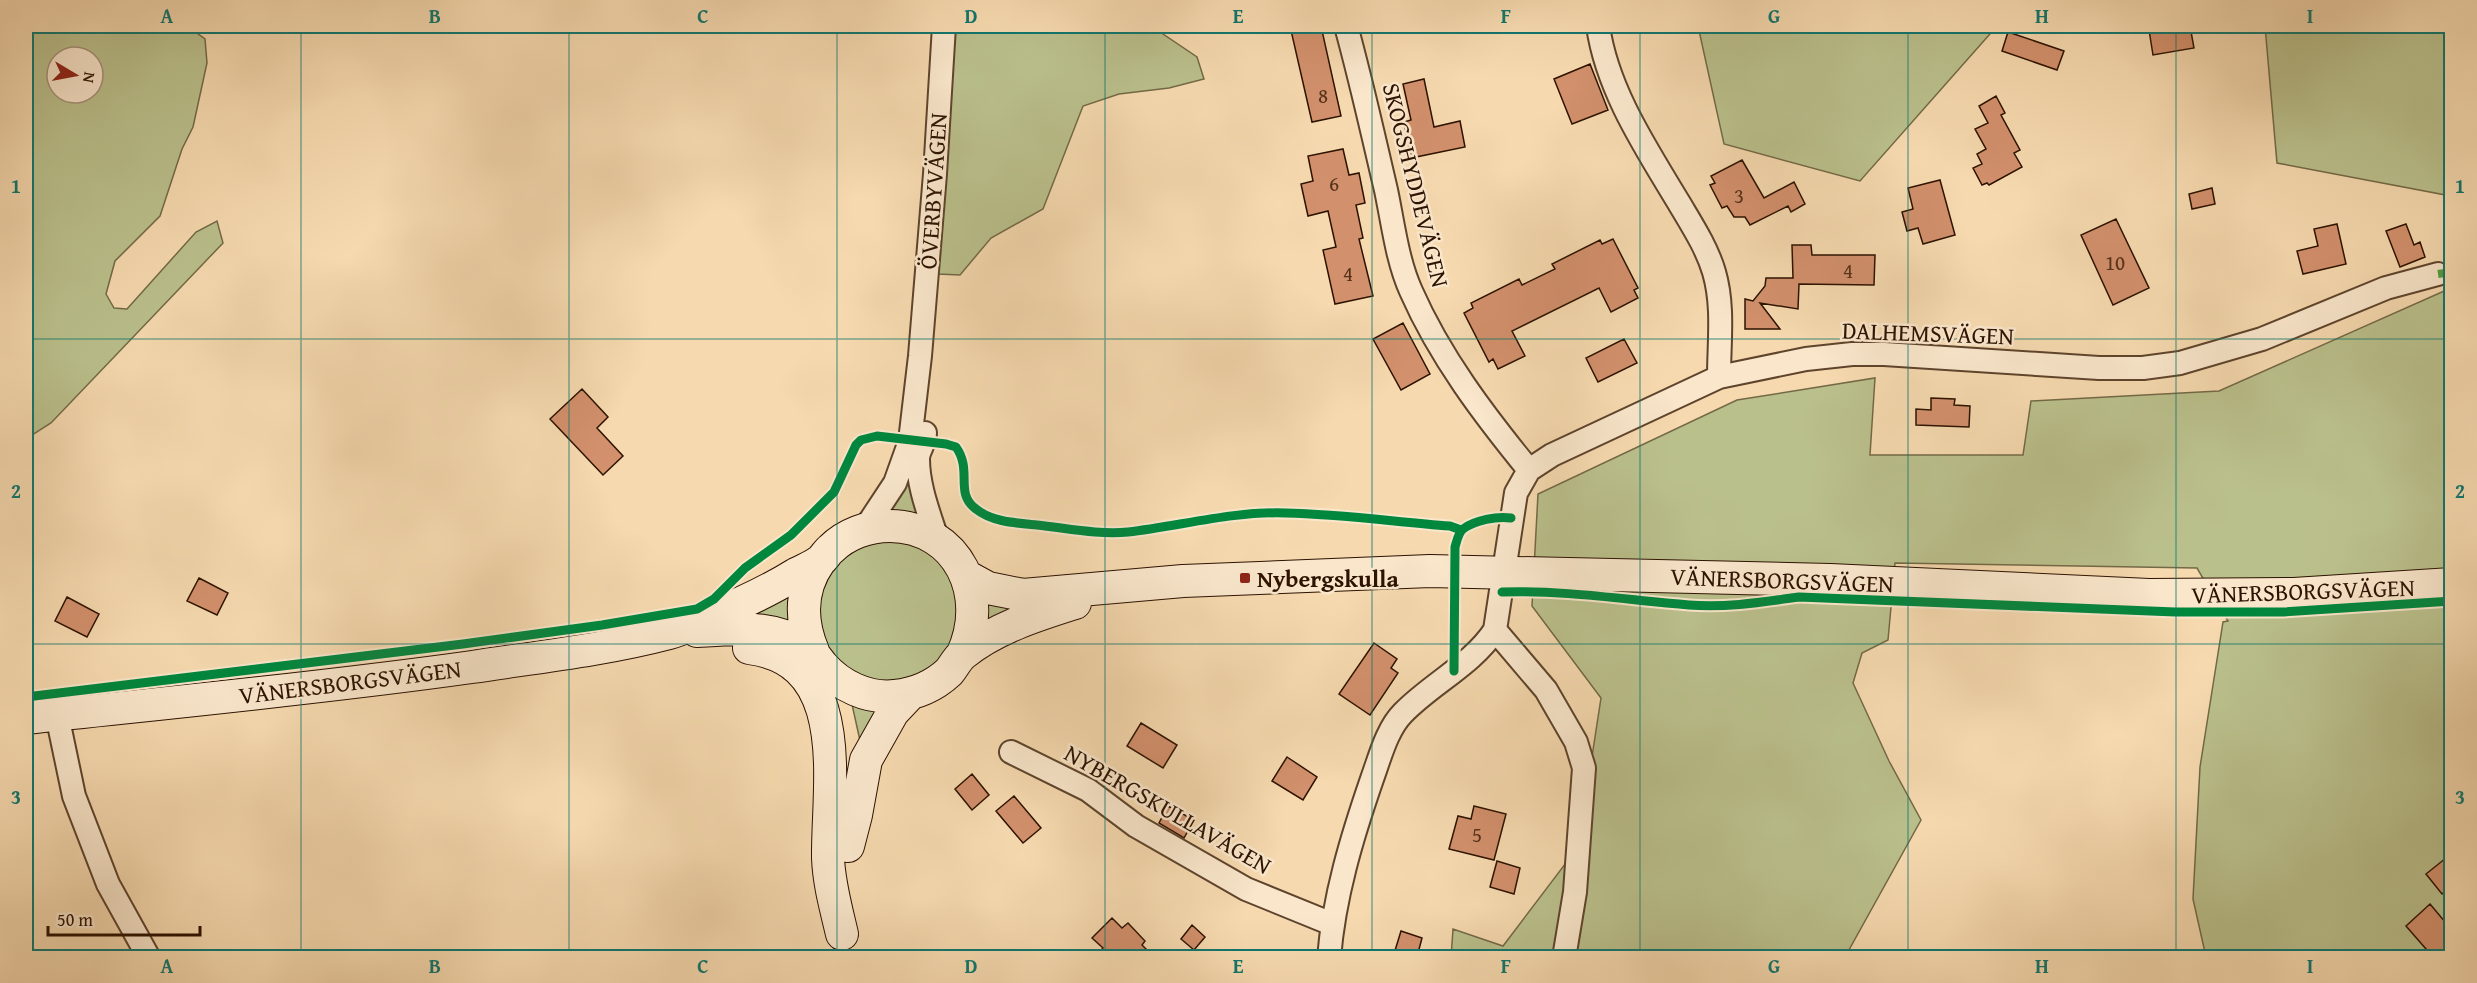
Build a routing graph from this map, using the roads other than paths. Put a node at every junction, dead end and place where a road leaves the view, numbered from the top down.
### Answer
1 (944, 26) edge
2 (1346, 26) edge
3 (1598, 26) edge
4 (2439, 274) dead end
5 (920, 356) junction
6 (1719, 377) junction
7 (1528, 470) junction
8 (864, 530) junction
9 (938, 542) junction
10 (820, 561) junction
11 (1504, 572) junction
12 (966, 576) junction
13 (2451, 584) edge
14 (1112, 588) junction
15 (1495, 630) junction
16 (672, 632) junction
17 (608, 648) junction
18 (813, 651) junction
19 (962, 655) junction
20 (832, 675) junction
21 (910, 694) junction
22 (57, 715) junction
23 (26, 718) edge
24 (1011, 752) dead end
25 (848, 846) junction
26 (1332, 924) junction
27 (842, 946) edge
28 (148, 957) edge
29 (1329, 957) edge
30 (1564, 957) edge

1 - 5 street, ÖVERBYVÄGEN
2 - 7 street, SKOGSHYDDEVÄGEN
3 - 6 street
4 - 6 street, DALHEMSVÄGEN
5 - 8 street, ÖVERBYVÄGEN
5 - 9 street, ÖVERBYVÄGEN
6 - 7 street, DALHEMSVÄGEN
7 - 11 street
8 - 9 main road, VÄNERSBORGSVÄGEN
8 - 10 main road, VÄNERSBORGSVÄGEN
9 - 12 main road, VÄNERSBORGSVÄGEN
10 - 16 main road, VÄNERSBORGSVÄGEN
10 - 18 main road
11 - 13 main road, VÄNERSBORGSVÄGEN
11 - 14 main road, VÄNERSBORGSVÄGEN
11 - 15 street
12 - 14 main road, VÄNERSBORGSVÄGEN
12 - 19 main road
14 - 19 main road, VÄNERSBORGSVÄGEN
15 - 26 street
15 - 30 street
16 - 17 main road, VÄNERSBORGSVÄGEN
16 - 18 main road, VÄNERSBORGSVÄGEN
17 - 22 main road, VÄNERSBORGSVÄGEN
17 - 27 main road
18 - 20 main road, VÄNERSBORGSVÄGEN
19 - 21 main road, VÄNERSBORGSVÄGEN
20 - 21 main road, VÄNERSBORGSVÄGEN
20 - 25 main road
21 - 25 main road
22 - 23 main road, VÄNERSBORGSVÄGEN
22 - 28 street
24 - 26 street, NYBERGSKULLAVÄGEN
25 - 27 main road
26 - 29 street

